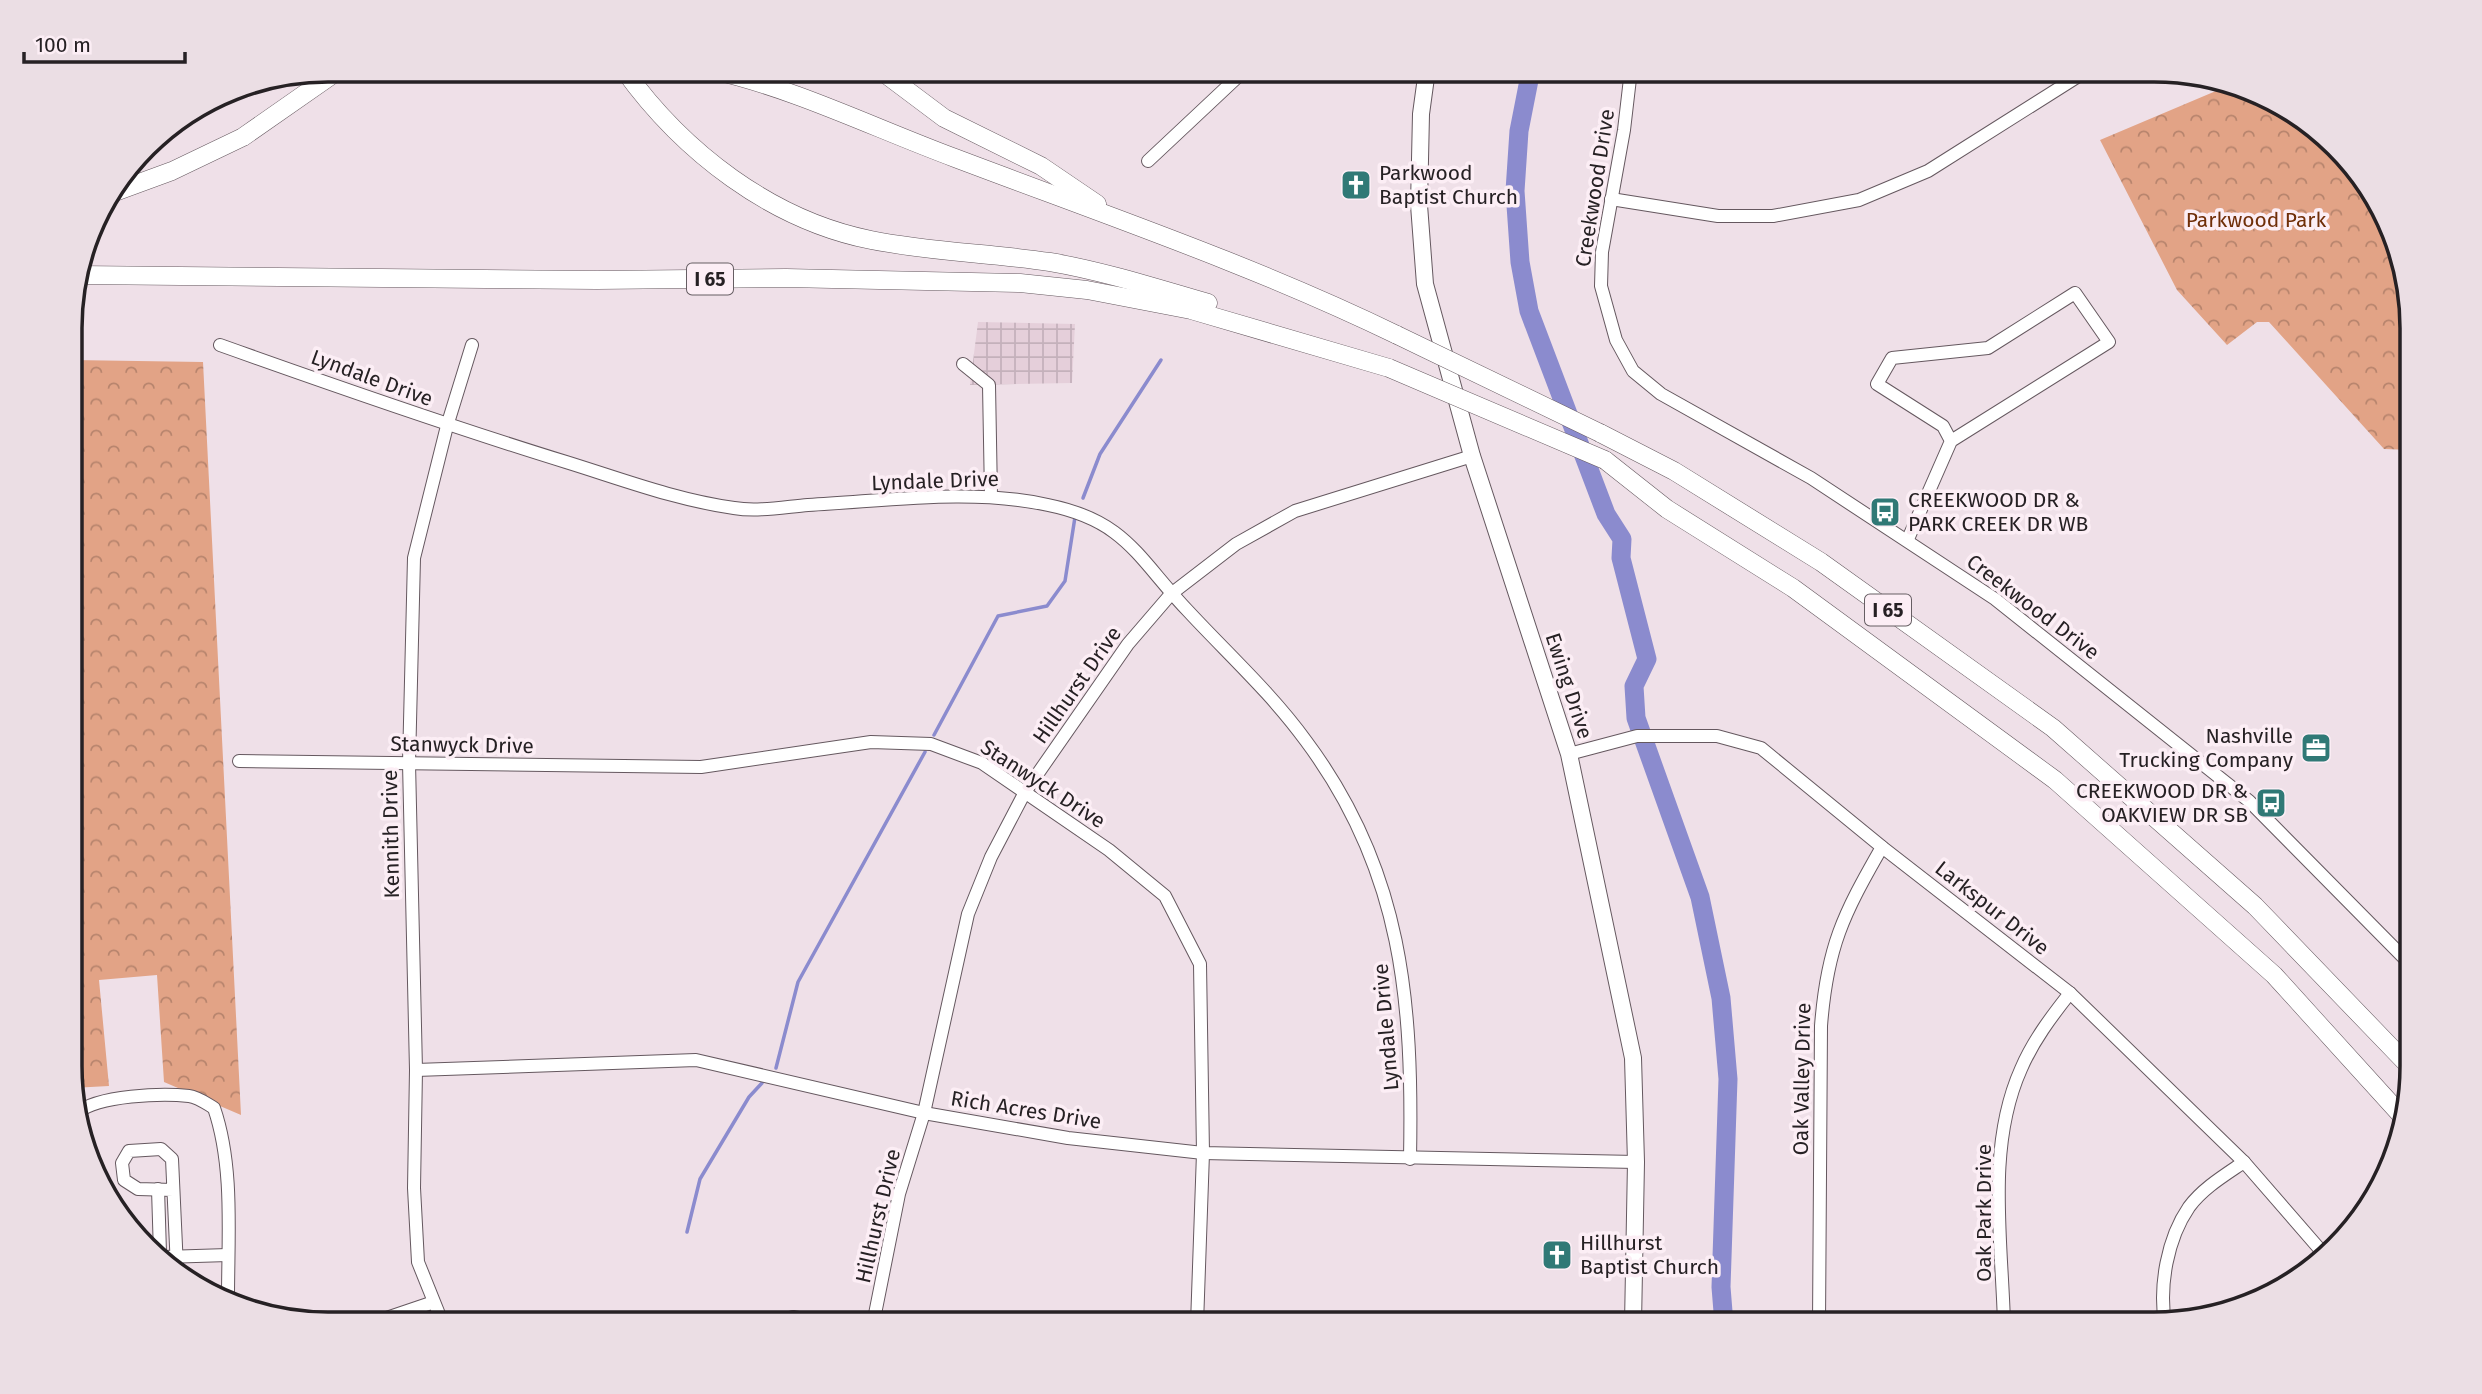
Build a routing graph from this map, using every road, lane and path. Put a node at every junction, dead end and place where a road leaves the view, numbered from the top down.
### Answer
1 (1425, 82) edge
2 (1630, 82) edge
3 (2069, 82) edge
4 (320, 83) edge
5 (635, 83) edge
6 (760, 83) edge
7 (897, 83) edge
8 (1232, 83) edge
9 (1148, 161) dead end
10 (127, 187) edge
11 (1611, 199) junction
12 (1123, 222) junction
13 (88, 275) edge
14 (220, 345) dead end
15 (472, 345) dead end
16 (1334, 352) junction
17 (963, 364) dead end
18 (447, 426) junction
19 (1951, 441) junction
20 (1472, 456) junction
21 (991, 496) junction
22 (1908, 539) junction
23 (1171, 594) junction
24 (1569, 754) junction
25 (239, 761) dead end
26 (409, 764) junction
27 (1025, 792) junction
28 (1882, 847) junction
29 (2400, 953) edge
30 (2070, 993) junction
31 (2400, 1056) edge
32 (416, 1070) junction
33 (86, 1108) edge
34 (2396, 1108) edge
35 (924, 1113) junction
36 (1203, 1153) junction
37 (1410, 1159) junction
38 (1636, 1162) junction
39 (2244, 1162) junction
40 (158, 1189) junction
41 (173, 1190) junction
42 (160, 1245) edge
43 (2319, 1248) edge
44 (228, 1255) junction
45 (172, 1256) edge
46 (176, 1260) edge
47 (228, 1290) edge
48 (431, 1303) junction
49 (1633, 1311) edge
50 (1819, 1311) edge
51 (2004, 1311) edge
52 (2165, 1311) edge
53 (405, 1312) edge
54 (436, 1312) edge
55 (875, 1312) edge
56 (1197, 1312) edge

1 - 20 main road, Ewing Drive
2 - 11 street, Creekwood Drive
3 - 11 street
4 - 10 highway
5 - 16 highway
6 - 12 highway, I 65
7 - 12 highway
8 - 9 street
11 - 22 street, Creekwood Drive
12 - 31 highway, I 65, bridge
13 - 16 highway, I 65
14 - 18 street, Lyndale Drive
15 - 18 street, Kennith Drive
16 - 34 highway, I 65, bridge
17 - 21 street
18 - 21 street, Lyndale Drive
18 - 26 street, Kennith Drive
19 - 19 street
19 - 22 street
20 - 23 street, Hillhurst Drive
20 - 24 main road, Ewing Drive
21 - 23 street, Lyndale Drive
22 - 29 street, Creekwood Drive
23 - 27 street, Hillhurst Drive
23 - 37 street, Lyndale Drive
24 - 28 street, Larkspur Drive
24 - 38 main road, Ewing Drive
25 - 26 street, Stanwyck Drive
26 - 27 street, Stanwyck Drive
26 - 32 street, Kennith Drive
27 - 35 street, Hillhurst Drive
27 - 36 street, Stanwyck Drive
28 - 30 street, Larkspur Drive
28 - 50 street, Oak Valley Drive
30 - 39 street, Larkspur Drive
30 - 51 street, Oak Park Drive
32 - 35 street, Rich Acres Drive
32 - 48 street, Kennith Drive
33 - 44 street
35 - 36 street, Rich Acres Drive
35 - 55 street, Hillhurst Drive
36 - 37 street, Rich Acres Drive
36 - 56 street, Stanwyck Drive
37 - 38 street, Rich Acres Drive
38 - 49 main road, Ewing Drive
39 - 43 street, Larkspur Drive
39 - 52 street
40 - 41 street
40 - 41 street
40 - 42 street
41 - 45 street
44 - 46 street
44 - 47 street
48 - 53 street
48 - 54 street, Kennith Drive

